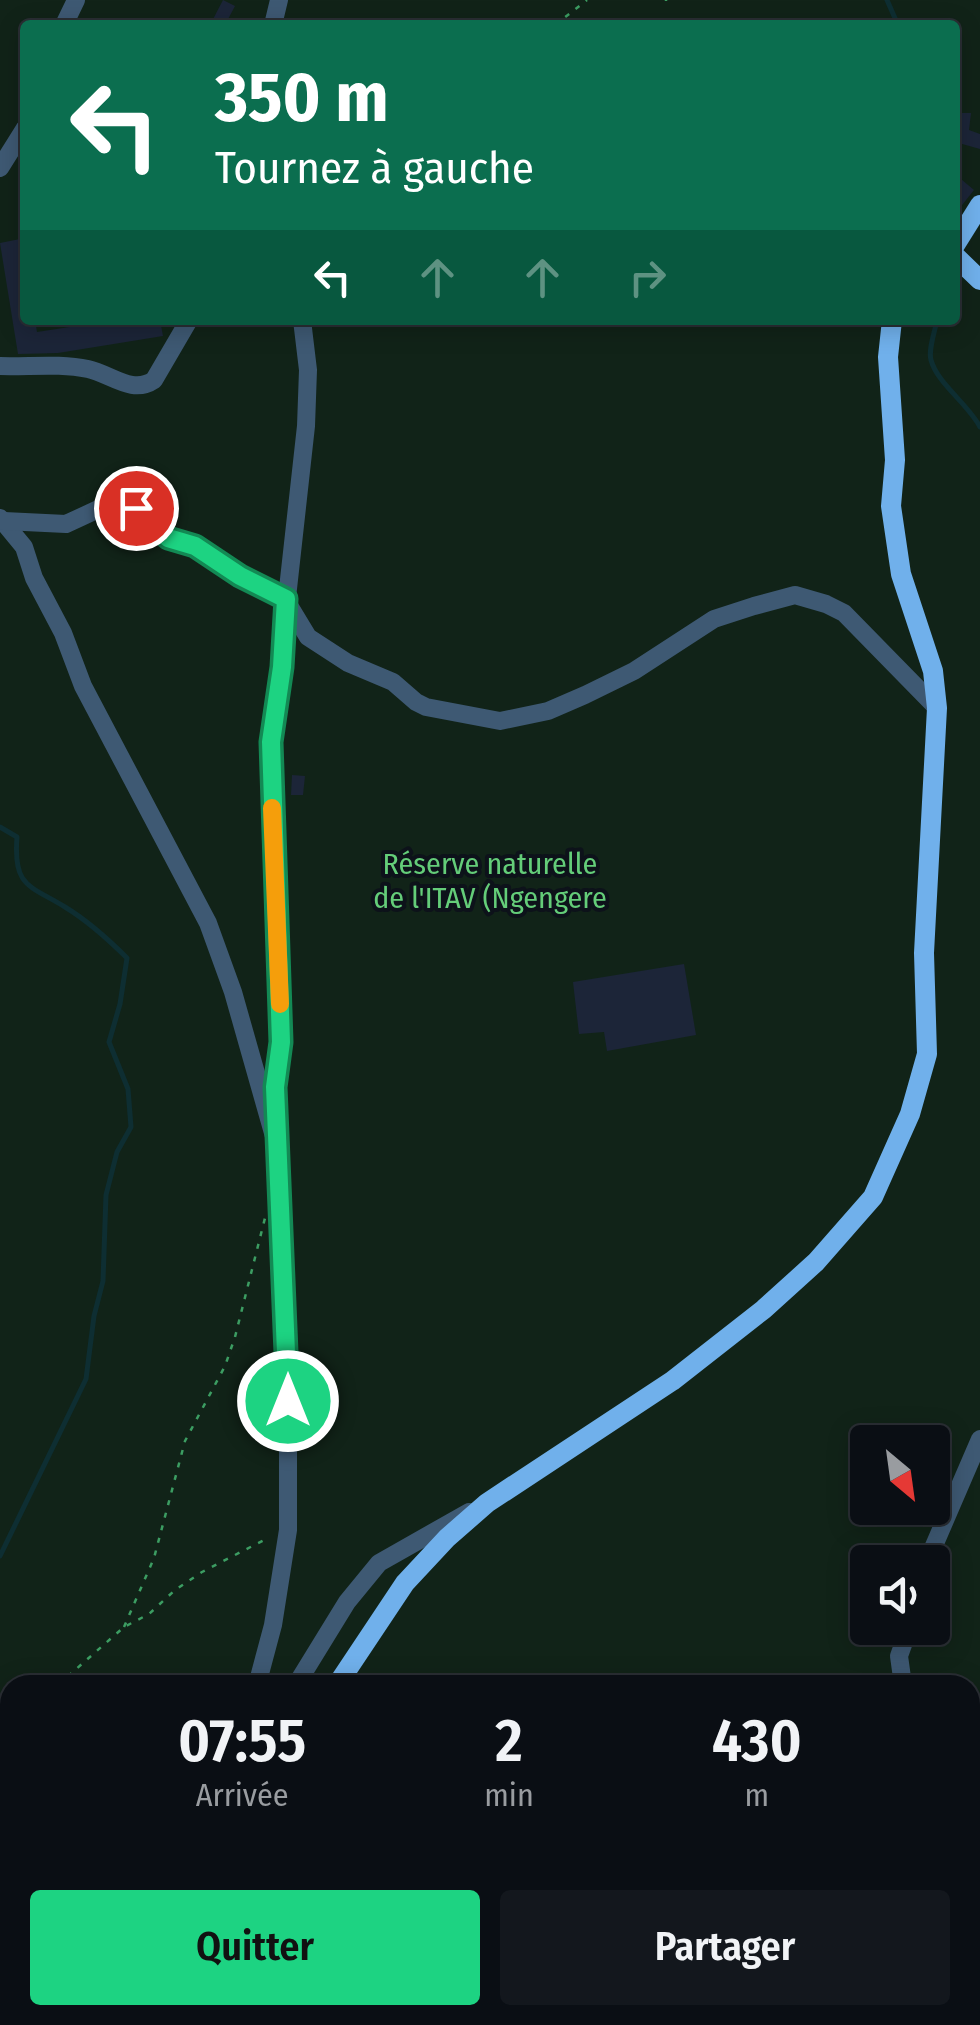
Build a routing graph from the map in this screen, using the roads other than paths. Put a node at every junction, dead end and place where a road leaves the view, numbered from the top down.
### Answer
1 (20, 136) edge
2 (0, 168) edge
3 (980, 206) edge
4 (960, 237) edge
5 (960, 261) edge
6 (980, 280) edge
7 (186, 325) edge
8 (303, 325) edge
9 (891, 325) edge
10 (0, 366) edge
11 (2, 520) edge
12 (286, 599) junction
13 (937, 708) junction
14 (279, 1154) junction
15 (980, 1438) edge
16 (488, 1503) junction
17 (935, 1545) edge
18 (903, 1645) edge
19 (260, 1675) edge
20 (302, 1675) edge
21 (343, 1675) edge
22 (902, 1675) edge

1 - 2 street
3 - 4 street
5 - 6 street
7 - 10 street
8 - 12 street
9 - 13 street
11 - 12 street
11 - 14 street
12 - 13 street
12 - 14 street
13 - 16 street
14 - 19 street
15 - 17 street
16 - 20 street
16 - 21 street
18 - 22 street

